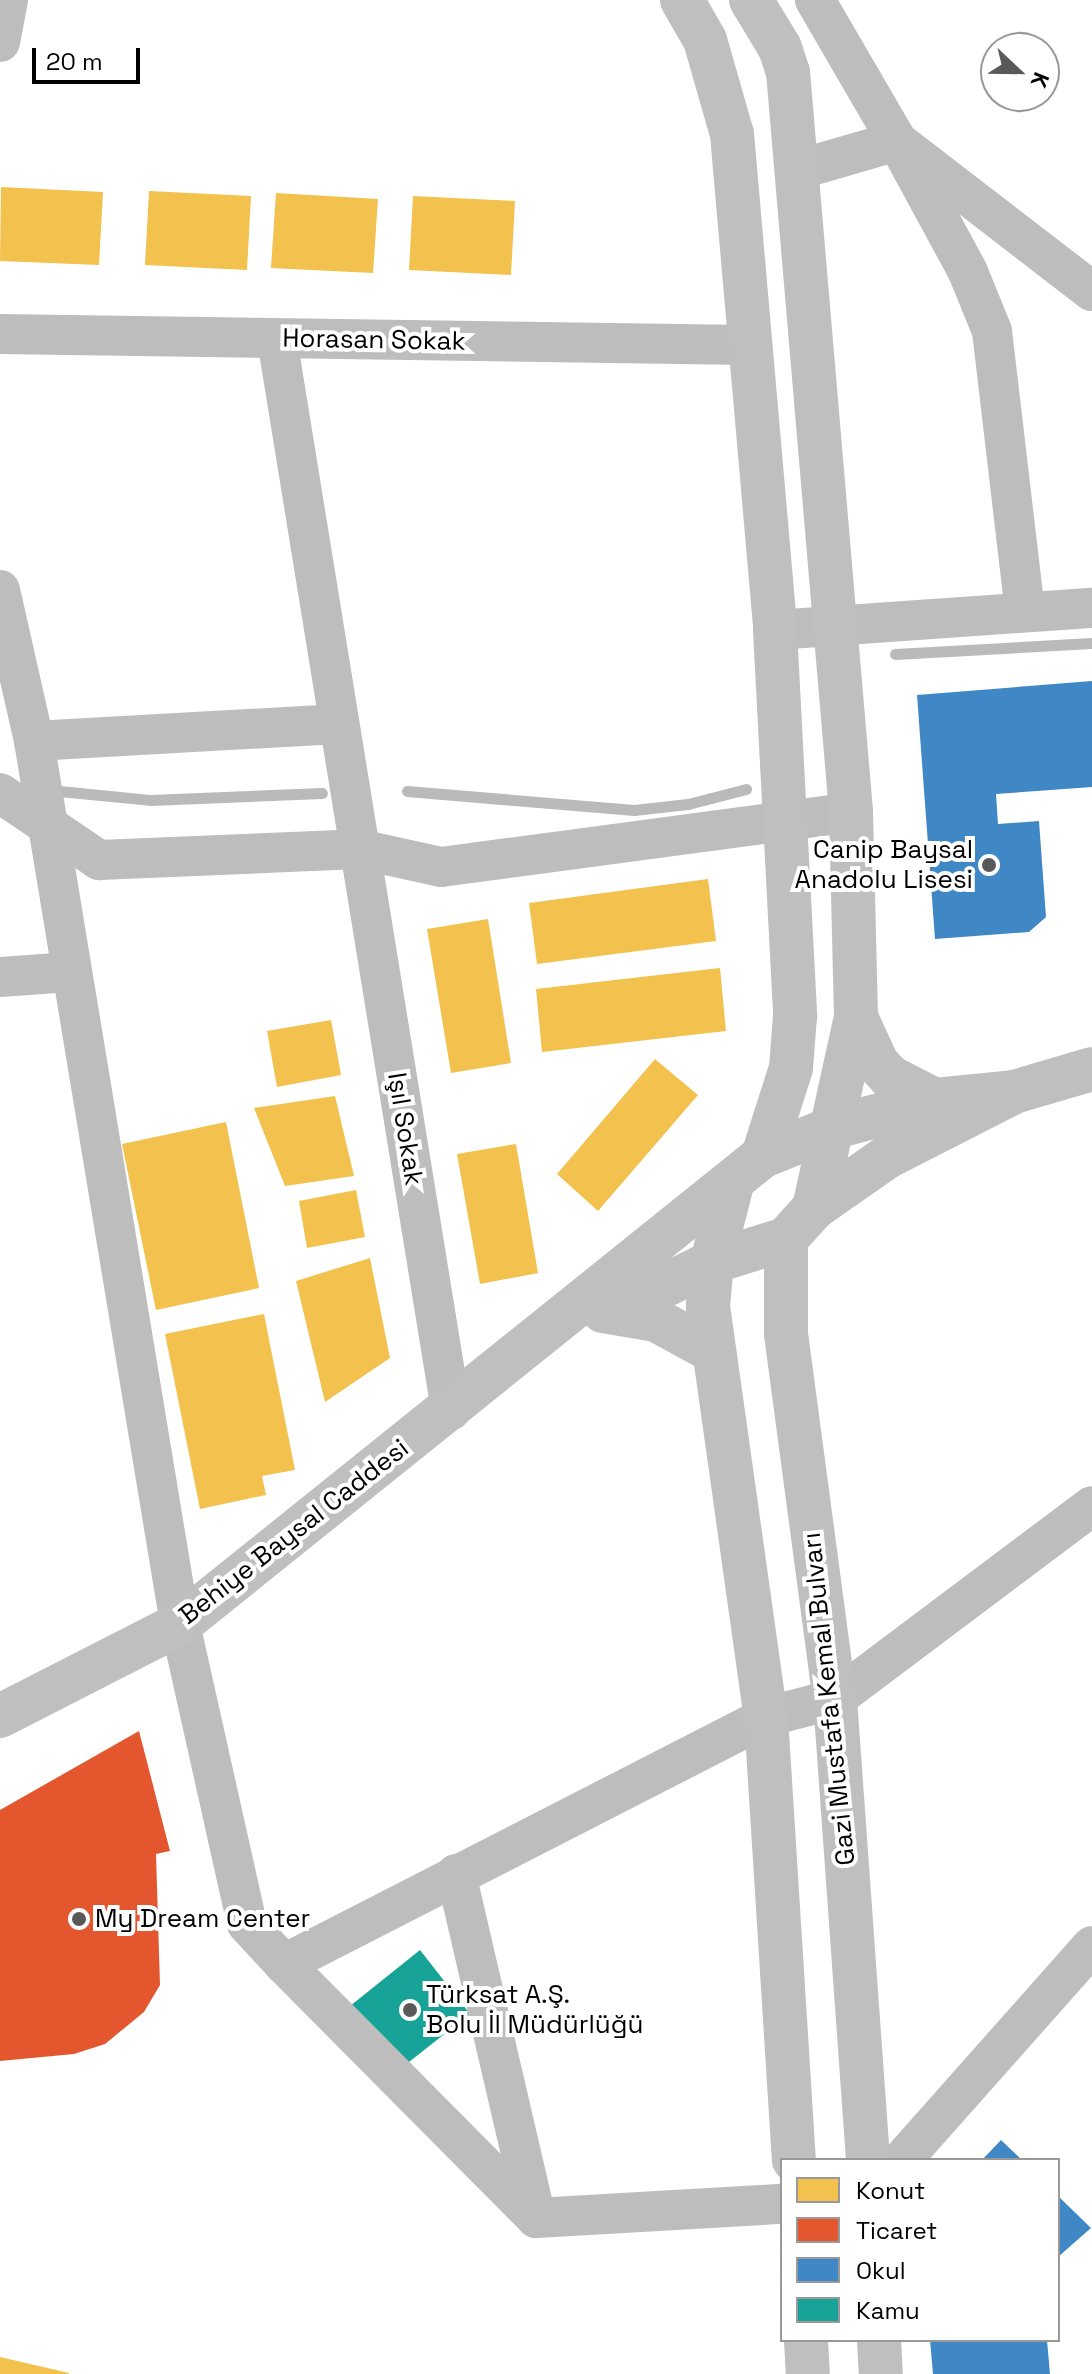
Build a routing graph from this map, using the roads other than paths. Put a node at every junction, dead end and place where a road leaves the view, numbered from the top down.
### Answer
1 (8, 0) edge
2 (682, 0) edge
3 (751, 0) edge
4 (815, 0) edge
5 (0, 42) edge
6 (897, 141) junction
7 (797, 170) junction
8 (1092, 291) edge
9 (0, 334) edge
10 (277, 339) junction
11 (747, 345) junction
12 (0, 590) edge
13 (1092, 608) edge
14 (1025, 610) junction
15 (838, 625) junction
16 (775, 630) junction
17 (339, 724) junction
18 (34, 741) junction
19 (0, 793) edge
20 (851, 812) junction
21 (787, 823) junction
22 (46, 828) junction
23 (359, 849) junction
24 (70, 972) junction
25 (0, 977) edge
26 (856, 1017) junction
27 (1092, 1069) edge
28 (1014, 1092) junction
29 (935, 1100) junction
30 (835, 1127) junction
31 (748, 1170) junction
32 (800, 1224) junction
33 (712, 1262) junction
34 (616, 1310) junction
35 (565, 1314) junction
36 (711, 1350) junction
37 (451, 1410) junction
38 (1092, 1506) edge
39 (180, 1624) junction
40 (835, 1699) junction
41 (0, 1716) edge
42 (766, 1717) junction
43 (456, 1874) junction
44 (1092, 1946) edge
45 (284, 1964) junction
46 (794, 2158) edge
47 (868, 2158) edge
48 (904, 2158) edge
49 (780, 2204) edge
50 (536, 2218) junction
51 (806, 2342) edge
52 (879, 2342) edge
53 (808, 2374) edge
54 (881, 2374) edge

1 - 5 street
2 - 11 main road
3 - 7 main road
4 - 6 street
6 - 7 street
6 - 8 street
6 - 14 street
7 - 15 main road
9 - 10 street, Horasan Sokak
10 - 11 street, Horasan Sokak
10 - 17 street, Işıl Sokak
11 - 16 main road
12 - 18 street
13 - 14 street
14 - 15 street
15 - 16 street
15 - 20 main road
16 - 21 main road
17 - 18 street
17 - 23 street, Işıl Sokak
18 - 22 street
19 - 22 street
20 - 21 street
20 - 26 main road
21 - 23 street
21 - 31 main road
22 - 23 street
22 - 24 street
23 - 37 street, Işıl Sokak
24 - 25 street
24 - 39 street
26 - 29 main road
26 - 30 main road, Gazi Mustafa Kemal Bulvarı
27 - 28 main road
28 - 29 main road, Behiye Baysal Caddesi
28 - 32 main road
29 - 30 main road, Behiye Baysal Caddesi
30 - 31 main road, Behiye Baysal Caddesi
30 - 32 main road, Gazi Mustafa Kemal Bulvarı
31 - 33 main road
31 - 35 main road, Behiye Baysal Caddesi
32 - 33 main road
32 - 40 main road, Gazi Mustafa Kemal Bulvarı
33 - 34 main road
33 - 36 main road
34 - 35 main road
34 - 36 main road
35 - 37 main road, Behiye Baysal Caddesi
36 - 42 main road
37 - 39 main road, Behiye Baysal Caddesi
38 - 40 street
39 - 41 main road, Behiye Baysal Caddesi
39 - 45 street
40 - 42 street
40 - 47 main road, Gazi Mustafa Kemal Bulvarı
42 - 43 street
42 - 46 main road
43 - 45 street
43 - 50 street
44 - 48 street
45 - 50 street
49 - 50 street
51 - 53 main road
52 - 54 main road

